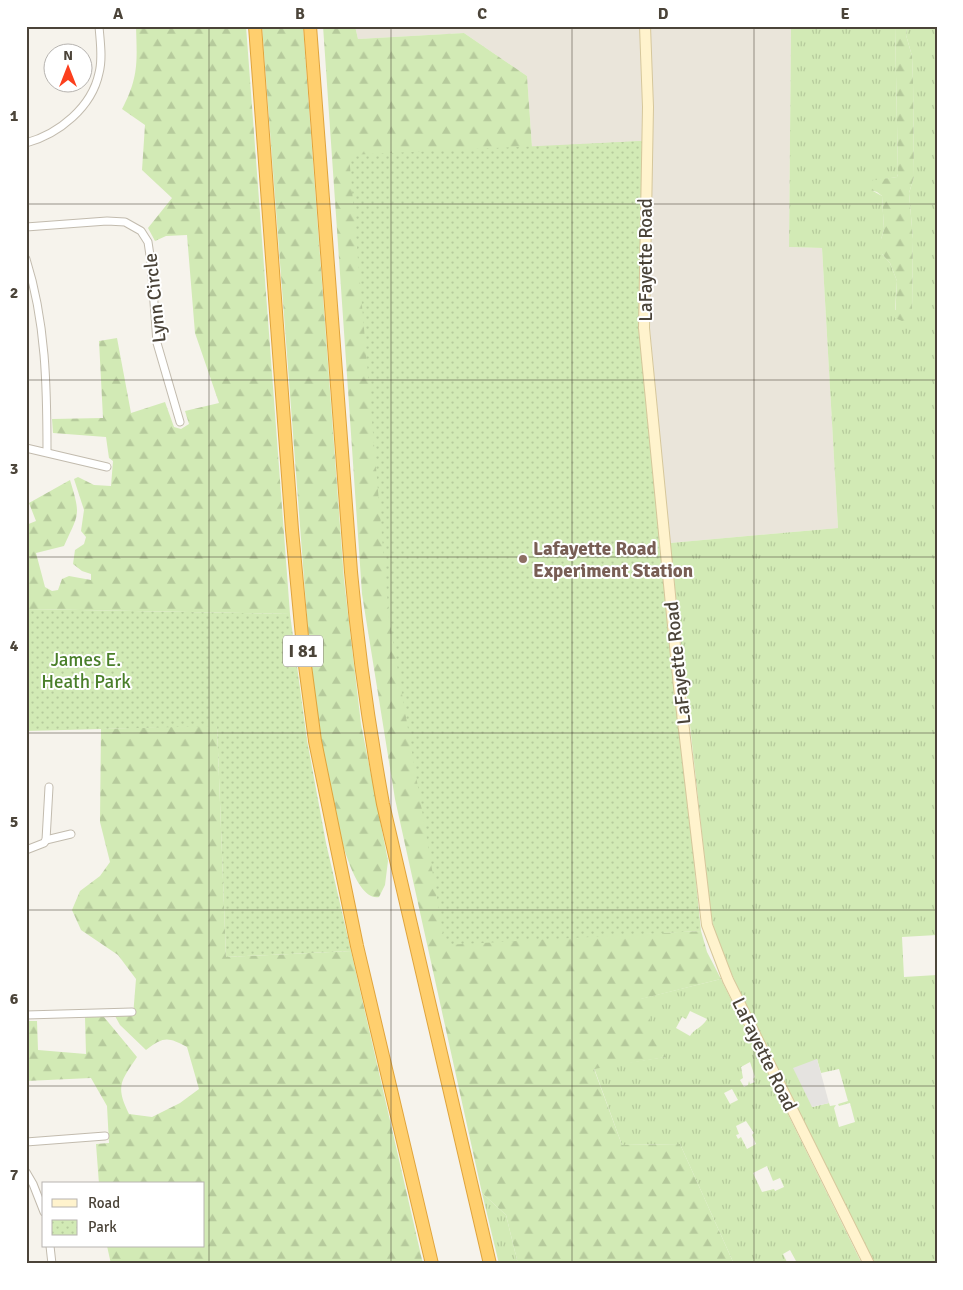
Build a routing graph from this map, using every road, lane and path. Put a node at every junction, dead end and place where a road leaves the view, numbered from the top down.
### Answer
1 (99, 26) edge
2 (255, 26) edge
3 (310, 26) edge
4 (645, 26) edge
5 (26, 143) edge
6 (26, 227) edge
7 (26, 259) edge
8 (180, 422) dead end
9 (26, 448) edge
10 (47, 452) junction
11 (107, 467) dead end
12 (49, 787) dead end
13 (72, 834) dead end
14 (46, 840) junction
15 (26, 850) edge
16 (132, 1012) dead end
17 (26, 1014) edge
18 (105, 1136) dead end
19 (26, 1142) edge
20 (26, 1172) edge
21 (42, 1207) edge
22 (50, 1248) edge
23 (52, 1264) edge
24 (432, 1264) edge
25 (490, 1264) edge
26 (869, 1264) edge

1 - 5 street
2 - 24 highway, I 81
3 - 25 highway
4 - 26 street, LaFayette Road
6 - 8 street, Lynn Circle
7 - 10 street
9 - 10 street
10 - 11 street
12 - 14 street
13 - 14 street
14 - 15 street
16 - 17 street
18 - 19 street
20 - 21 street
22 - 23 street

